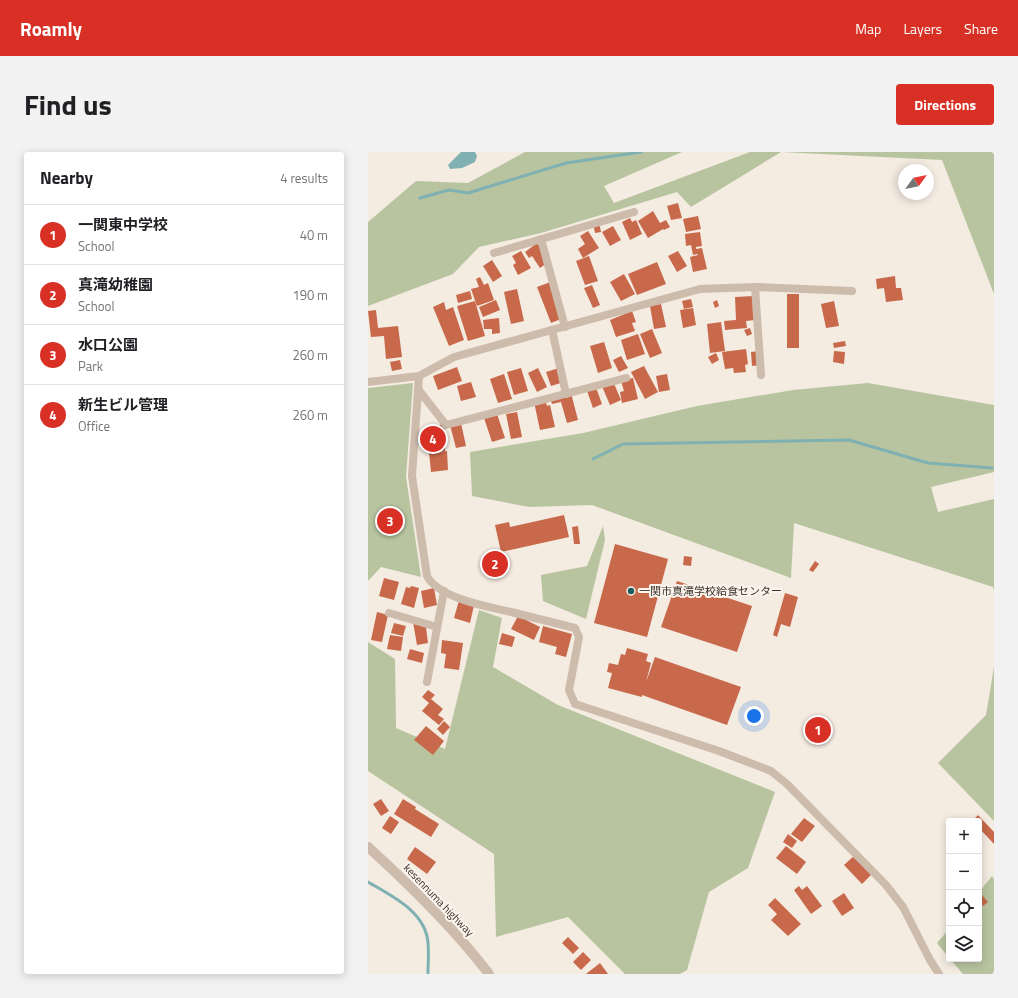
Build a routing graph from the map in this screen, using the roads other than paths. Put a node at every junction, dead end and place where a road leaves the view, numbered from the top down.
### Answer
1 (634, 212) dead end
2 (541, 239) junction
3 (494, 253) dead end
4 (755, 287) junction
5 (852, 291) dead end
6 (565, 326) junction
7 (552, 330) junction
8 (761, 375) dead end
9 (419, 376) junction
10 (626, 378) dead end
11 (368, 382) edge
12 (418, 389) junction
13 (566, 394) junction
14 (444, 591) junction
15 (389, 613) dead end
16 (437, 626) junction
17 (427, 682) dead end
18 (368, 847) edge
19 (489, 974) edge
20 (939, 974) edge

1 - 2 street
2 - 3 street
2 - 6 street
4 - 5 street
4 - 6 street
4 - 8 street
6 - 7 street
7 - 9 street
7 - 13 street
9 - 11 street
9 - 12 street
10 - 13 street
12 - 13 street
12 - 14 street
14 - 16 street
14 - 20 street
15 - 16 street
16 - 17 street
18 - 19 street, kesennuma highway

